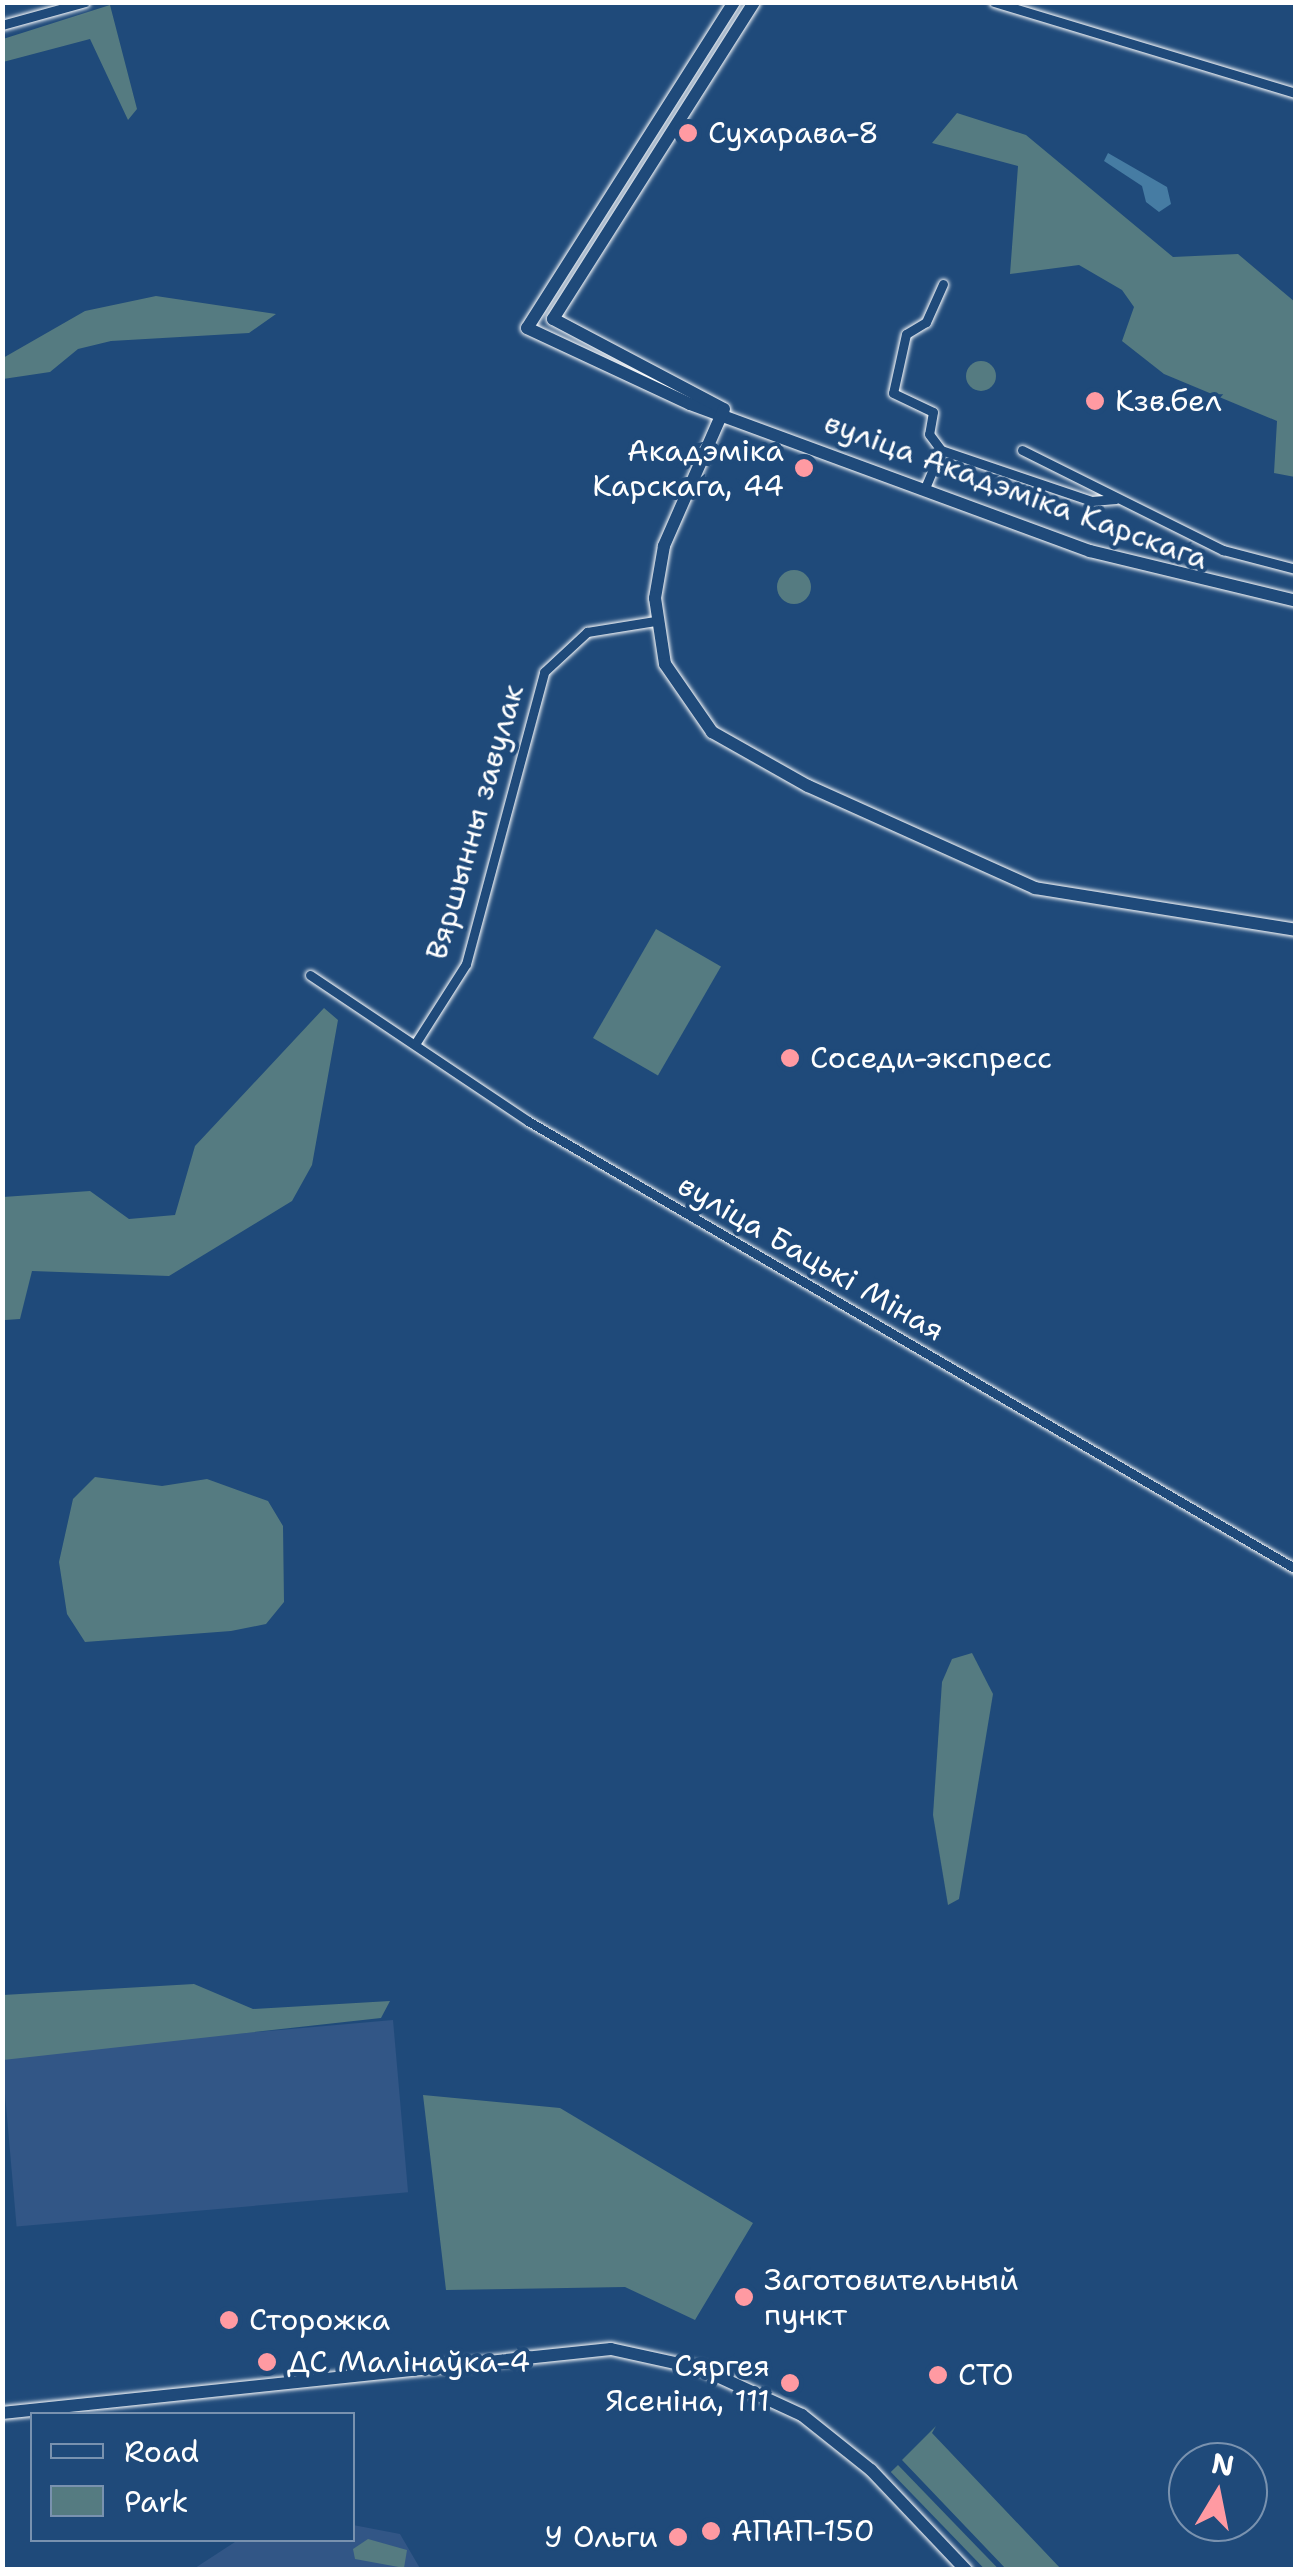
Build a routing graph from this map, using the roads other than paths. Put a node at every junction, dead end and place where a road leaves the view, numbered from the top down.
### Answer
1 (86, 2) edge
2 (734, 2) edge
3 (754, 2) edge
4 (994, 2) edge
5 (2, 25) edge
6 (1296, 94) edge
7 (943, 284) dead end
8 (553, 320) junction
9 (542, 336) junction
10 (724, 410) junction
11 (941, 450) junction
12 (1022, 450) dead end
13 (925, 488) junction
14 (1116, 498) junction
15 (1296, 569) edge
16 (1296, 601) edge
17 (655, 621) junction
18 (1296, 930) edge
19 (310, 975) dead end
20 (415, 1044) junction
21 (1296, 1569) edge
22 (2, 2413) edge
23 (966, 2570) edge

1 - 5 street
2 - 9 main road
3 - 8 main road
4 - 6 street
7 - 11 street
8 - 9 main road
8 - 10 main road
9 - 10 main road
10 - 13 main road, вуліца Акадэміка Карскага
10 - 17 main road
11 - 13 street
11 - 14 street
12 - 14 street
13 - 16 main road, вуліца Акадэміка Карскага
14 - 15 street
17 - 18 main road
17 - 20 street, Вяршынны завулак
19 - 20 street, вуліца Бацькі Міная
20 - 21 street, вуліца Бацькі Міная
22 - 23 main road

